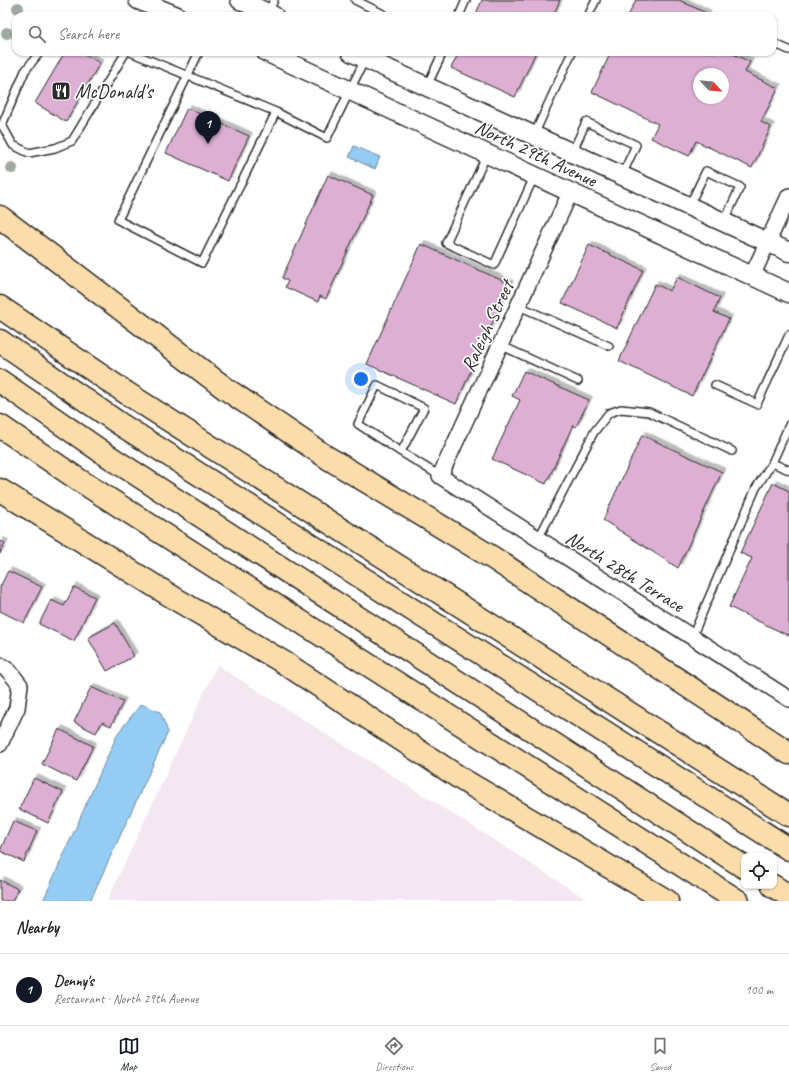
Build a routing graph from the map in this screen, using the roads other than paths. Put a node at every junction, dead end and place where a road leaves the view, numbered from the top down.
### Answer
1 (138, 0) edge
2 (355, 0) edge
3 (466, 0) edge
4 (596, 0) edge
5 (167, 12) edge
6 (379, 12) edge
7 (461, 12) edge
8 (590, 12) edge
9 (777, 45) edge
10 (789, 50) edge
11 (37, 56) edge
12 (124, 56) edge
13 (140, 56) edge
14 (197, 56) edge
15 (275, 56) edge
16 (358, 56) edge
17 (360, 56) edge
18 (441, 56) edge
19 (570, 56) edge
20 (189, 76) junction
21 (427, 87) junction
22 (348, 90) junction
23 (276, 112) junction
24 (534, 136) junction
25 (572, 153) junction
26 (487, 154) junction
27 (622, 176) junction
28 (534, 177) junction
29 (570, 193) junction
30 (789, 196) edge
31 (689, 207) junction
32 (0, 217) edge
33 (723, 222) junction
34 (768, 242) junction
35 (789, 252) edge
36 (752, 276) junction
37 (789, 293) edge
38 (519, 306) junction
39 (0, 307) edge
40 (789, 335) edge
41 (0, 341) edge
42 (500, 345) junction
43 (609, 346) dead end
44 (0, 381) edge
45 (578, 381) dead end
46 (715, 385) dead end
47 (789, 425) edge
48 (0, 426) edge
49 (732, 451) dead end
50 (401, 452) junction
51 (772, 463) junction
52 (789, 470) edge
53 (440, 476) junction
54 (0, 490) edge
55 (538, 539) junction
56 (692, 637) junction
57 (0, 665) edge
58 (789, 699) edge
59 (0, 744) edge
60 (789, 753) edge
61 (789, 815) edge
62 (789, 849) edge
63 (741, 865) edge
64 (777, 888) edge
65 (789, 896) edge
66 (667, 901) edge
67 (738, 901) edge

1 - 5 street
2 - 6 lane
3 - 7 lane
4 - 8 lane
9 - 10 lane
11 - 12 lane
13 - 20 lane
14 - 20 lane
15 - 22 street, North 29th Avenue
16 - 22 lane
17 - 21 street, North 29th Avenue
18 - 21 lane
19 - 24 lane
20 - 23 lane
20 - 23 lane
21 - 24 street, North 29th Avenue
22 - 23 lane
22 - 26 street, North 29th Avenue
24 - 25 street, North 29th Avenue
25 - 27 street, North 29th Avenue
25 - 27 lane
26 - 28 street, North 29th Avenue
26 - 28 lane
27 - 31 street, North 29th Avenue
28 - 29 street, North 29th Avenue
29 - 36 street, North 29th Avenue
29 - 38 street, Raleigh Street
30 - 34 street
31 - 33 street, North 29th Avenue
31 - 33 lane
32 - 60 highway
33 - 34 street, North 29th Avenue
34 - 35 street, North 29th Avenue
34 - 36 street
36 - 37 street, North 29th Avenue
38 - 42 street, Raleigh Street
38 - 43 lane
39 - 61 highway
40 - 46 lane
41 - 62 highway
42 - 45 lane
42 - 53 street, Raleigh Street
44 - 63 highway
47 - 51 lane
48 - 67 highway
49 - 55 lane
50 - 50 lane
50 - 53 lane
51 - 52 lane
51 - 56 lane
53 - 55 street, North 28th Terrace
54 - 66 highway
55 - 56 street, North 28th Terrace
56 - 58 street, North 28th Terrace
57 - 59 street
64 - 65 highway

